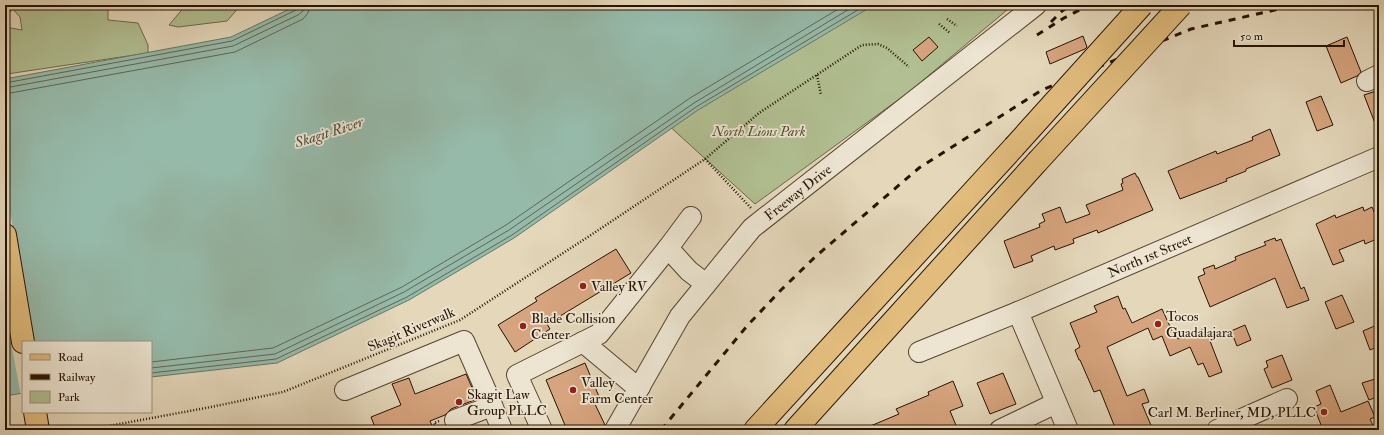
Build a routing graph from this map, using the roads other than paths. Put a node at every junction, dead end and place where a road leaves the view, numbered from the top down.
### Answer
1 (1036, 5) edge
2 (1142, 5) edge
3 (1181, 5) edge
4 (1378, 162) edge
5 (691, 217) dead end
6 (5, 235) edge
7 (668, 248) junction
8 (706, 284) junction
9 (1018, 312) junction
10 (23, 341) edge
11 (584, 342) junction
12 (919, 352) dead end
13 (640, 387) junction
14 (345, 390) dead end
15 (1287, 399) dead end
16 (1056, 403) junction
17 (492, 406) junction
18 (35, 413) edge
19 (38, 430) edge
20 (460, 430) edge
21 (502, 430) edge
22 (542, 430) edge
23 (616, 430) edge
24 (755, 430) edge
25 (794, 430) edge
26 (1000, 430) edge
27 (1068, 430) edge
28 (1217, 430) edge

1 - 8 street, Freeway Drive
2 - 24 main road, bridge
3 - 25 main road, bridge
4 - 9 street, North 1st Street
5 - 7 street
6 - 10 main road
7 - 8 street
7 - 11 street
8 - 13 street, Freeway Drive
9 - 12 street, North 1st Street
9 - 16 street
11 - 13 street
11 - 22 street
13 - 23 street, Freeway Drive
14 - 17 street
15 - 28 street
16 - 26 street
16 - 27 street
17 - 20 street
17 - 21 street
18 - 19 main road

